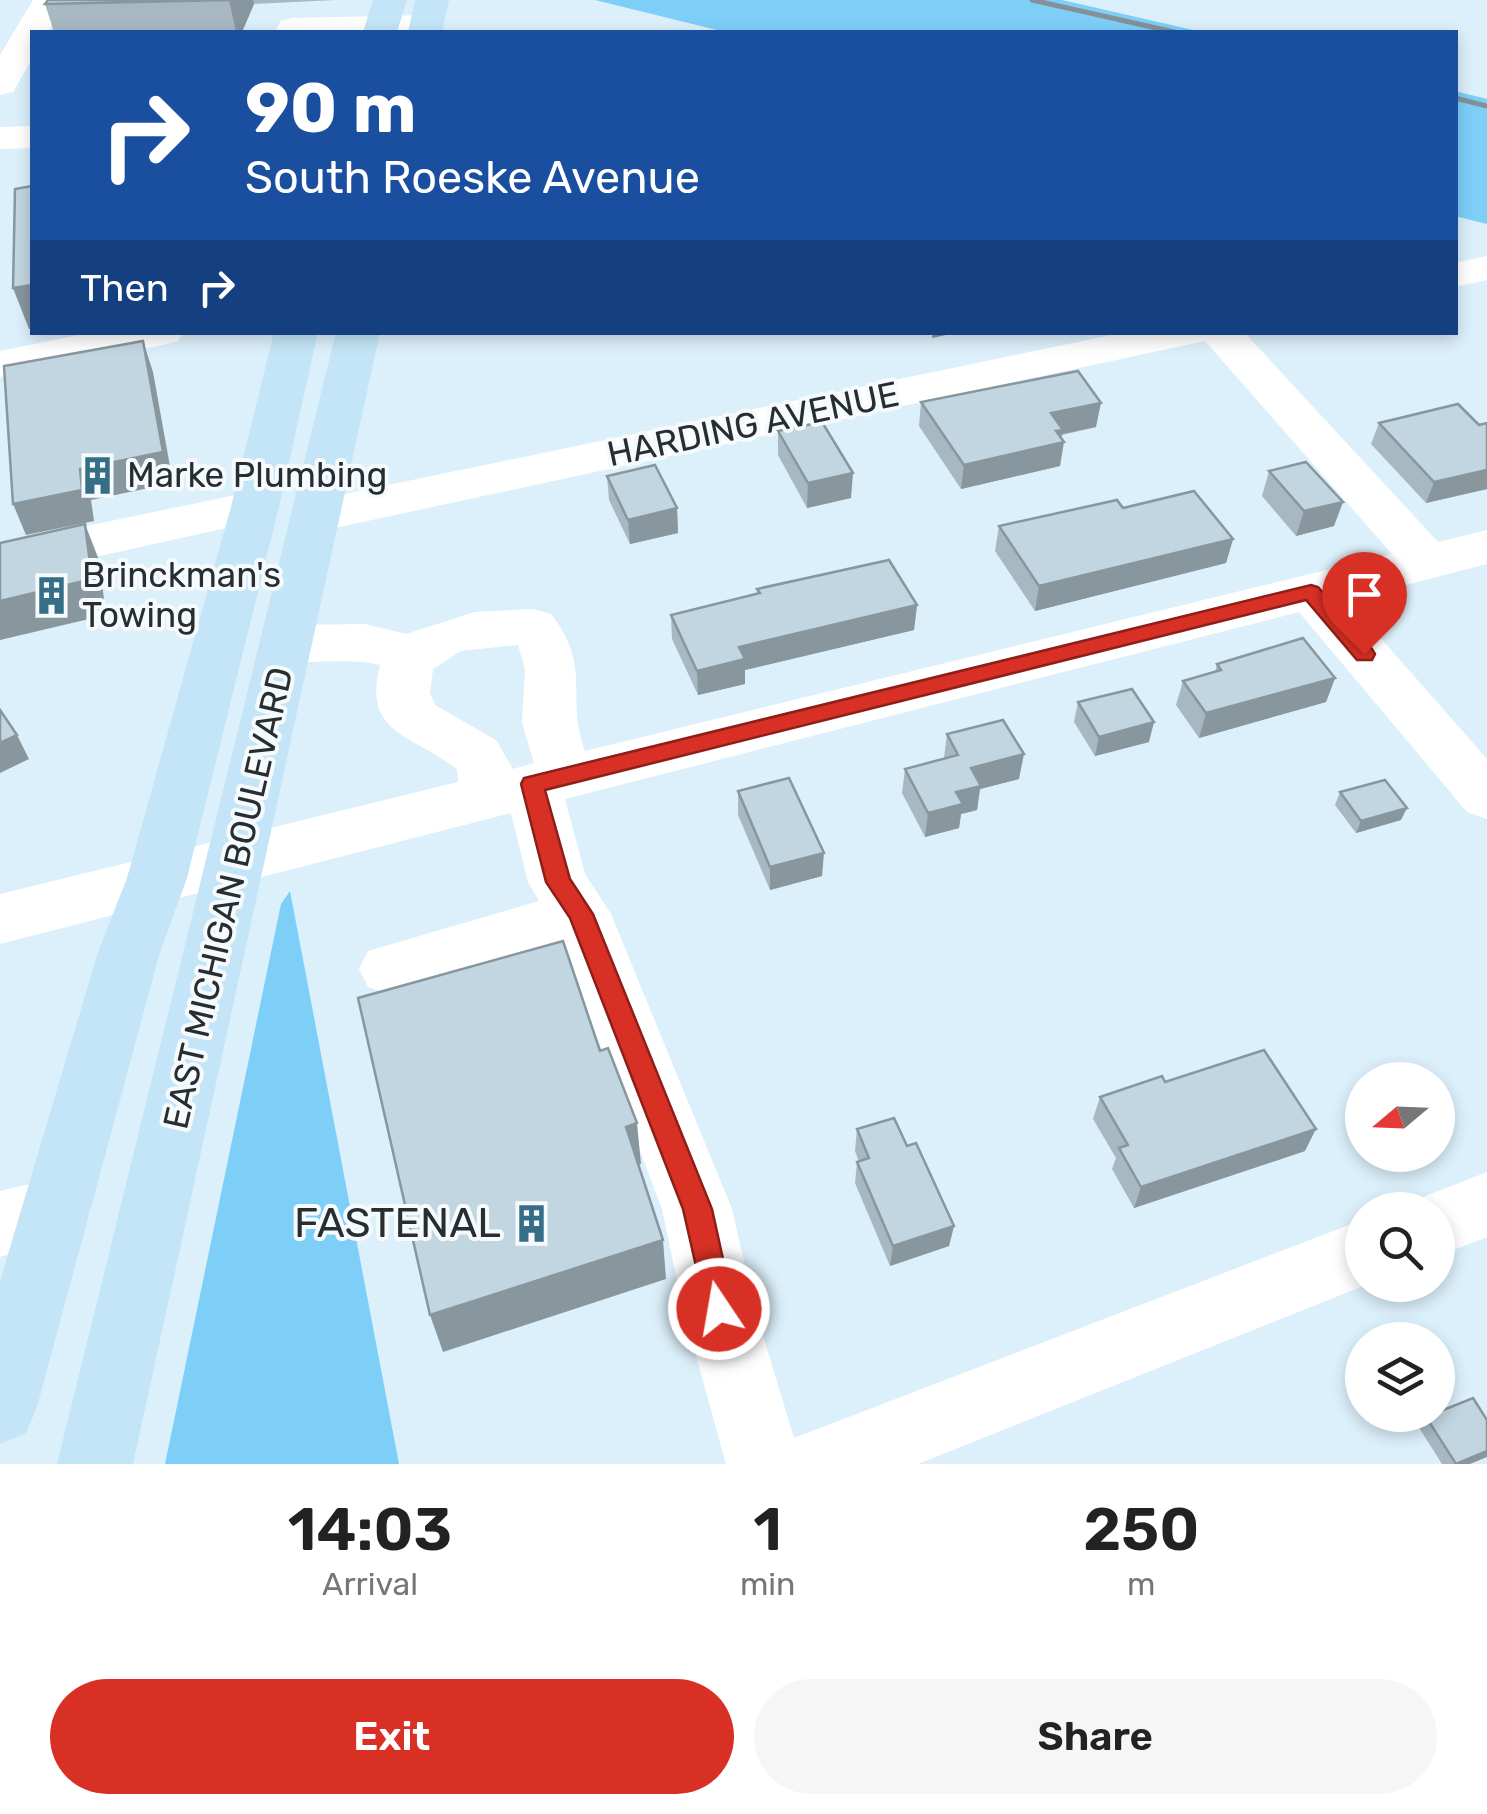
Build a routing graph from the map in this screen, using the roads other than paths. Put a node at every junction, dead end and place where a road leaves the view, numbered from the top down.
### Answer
1 (50, 0) edge
2 (384, 19) edge
3 (427, 19) edge
4 (32, 30) edge
5 (292, 30) edge
6 (30, 34) edge
7 (0, 84) edge
8 (0, 138) edge
9 (30, 138) edge
10 (1487, 268) edge
11 (1458, 274) edge
12 (148, 335) edge
13 (295, 335) edge
14 (357, 335) edge
15 (1177, 335) edge
16 (1223, 335) edge
17 (0, 364) edge
18 (255, 507) junction
19 (316, 516) junction
20 (1487, 547) edge
21 (0, 561) edge
22 (1428, 562) junction
23 (1311, 592) junction
24 (286, 644) junction
25 (412, 654) junction
26 (529, 785) junction
27 (1487, 797) edge
28 (238, 857) junction
29 (157, 878) junction
30 (580, 914) junction
31 (0, 919) edge
32 (390, 969) dead end
33 (1487, 1204) edge
34 (28, 1217) edge
35 (1455, 1217) edge
36 (1345, 1260) edge
37 (0, 1408) edge
38 (95, 1464) edge
39 (764, 1464) edge
40 (822, 1464) edge

1 - 4 street
2 - 3 street
2 - 5 street
6 - 7 street
8 - 9 street
10 - 11 street
12 - 17 street
13 - 18 main road, EAST MICHIGAN BOULEVARD
14 - 19 main road, EAST MICHIGAN BOULEVARD
15 - 19 street, HARDING AVENUE
16 - 22 street
18 - 21 street
18 - 29 main road, EAST MICHIGAN BOULEVARD
19 - 24 main road, EAST MICHIGAN BOULEVARD
20 - 22 street
22 - 23 street
23 - 26 street
23 - 27 street
24 - 25 street
24 - 28 main road, EAST MICHIGAN BOULEVARD
25 - 26 street
25 - 26 street
26 - 28 street
26 - 30 street
28 - 29 street
28 - 38 main road, EAST MICHIGAN BOULEVARD
29 - 31 street
29 - 34 main road, EAST MICHIGAN BOULEVARD
30 - 32 street
30 - 39 street
33 - 35 street
34 - 37 main road, EAST MICHIGAN BOULEVARD
36 - 40 street

